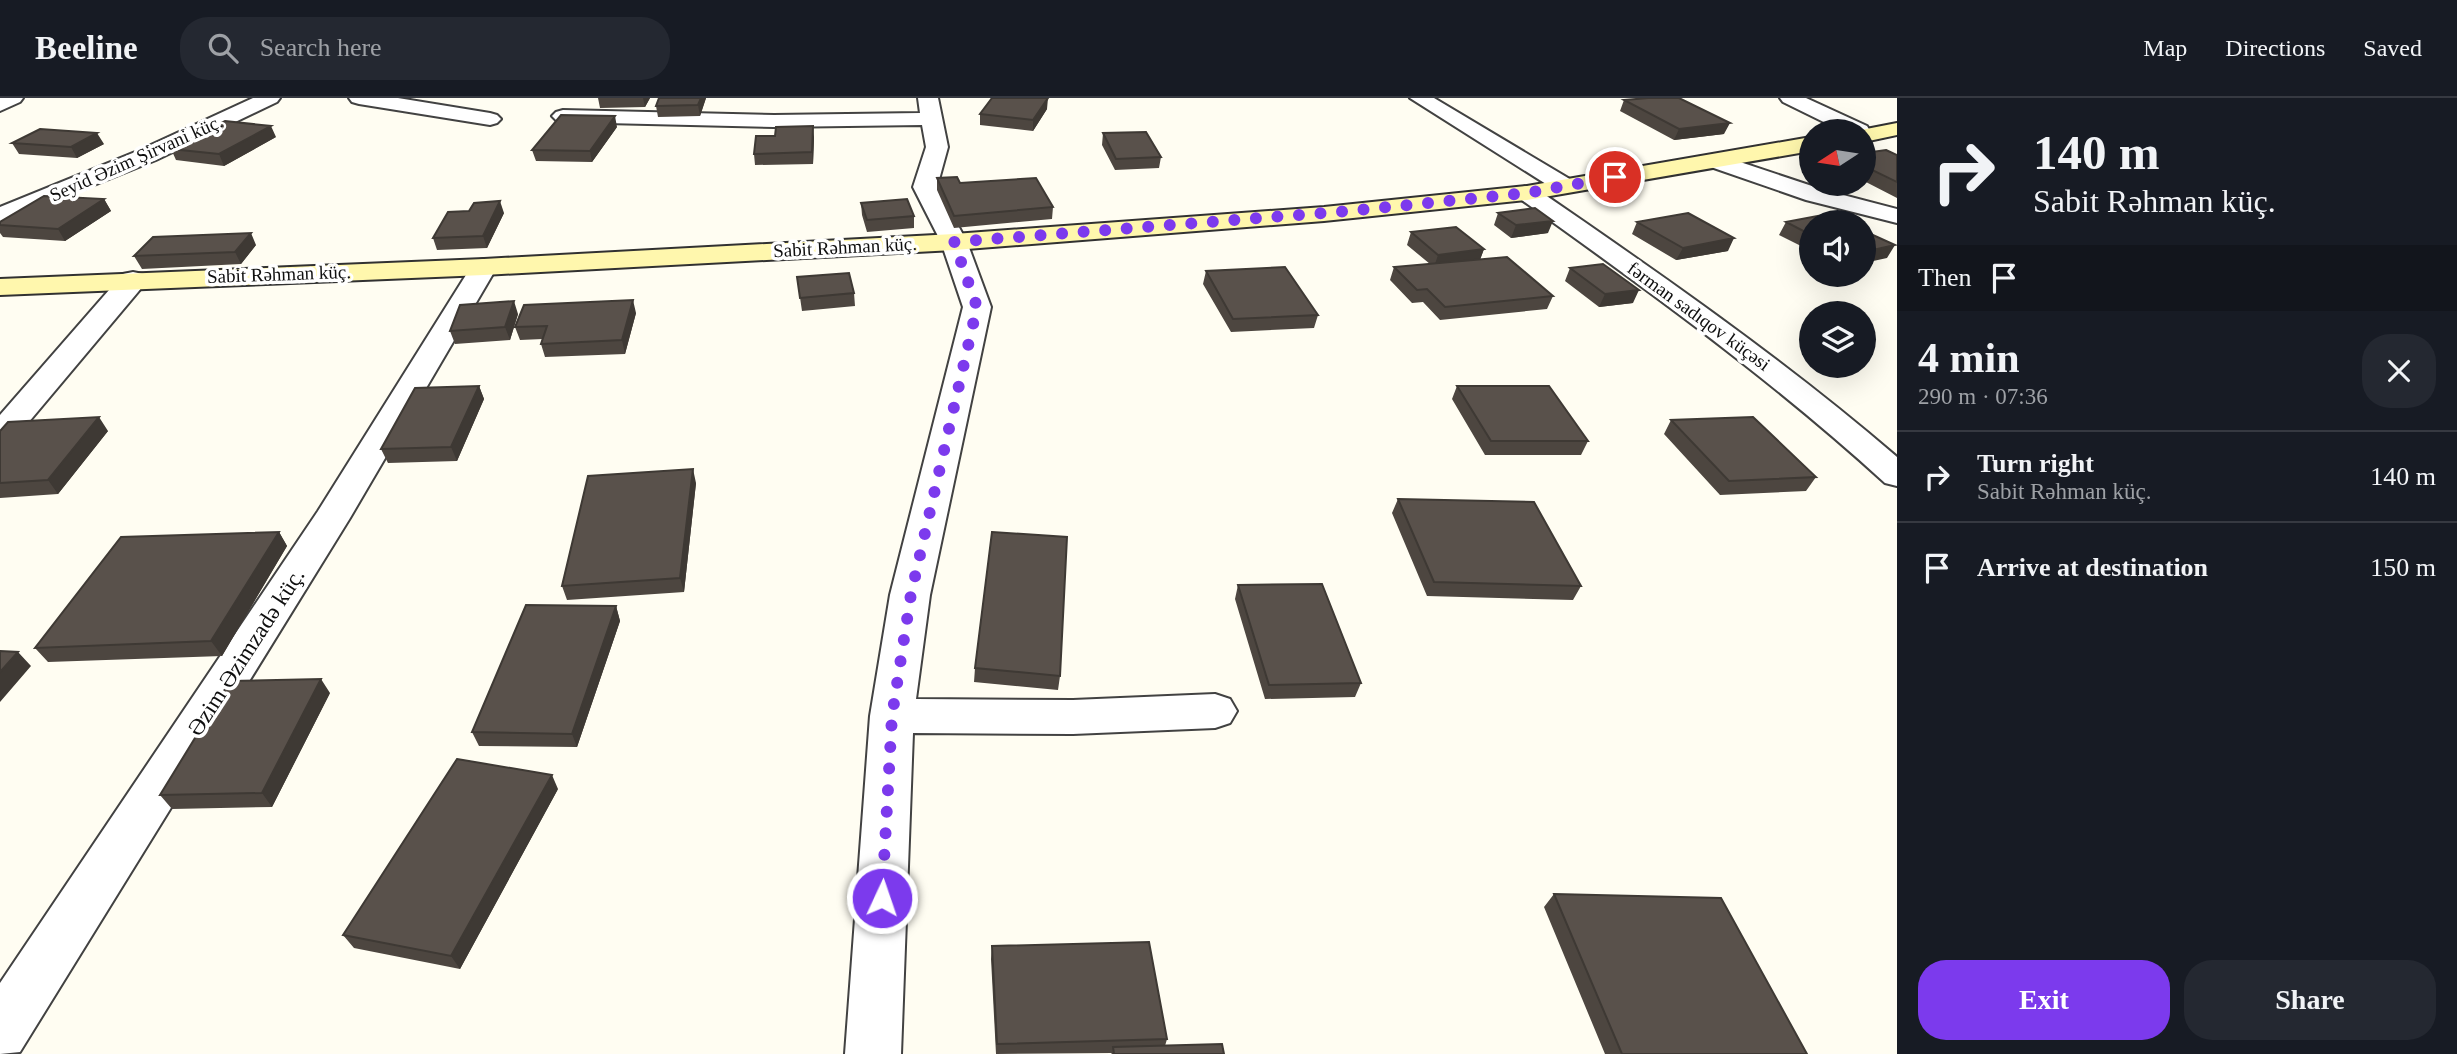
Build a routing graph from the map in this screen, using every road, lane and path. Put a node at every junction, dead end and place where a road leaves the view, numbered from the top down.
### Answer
1 (13, 98) edge
2 (270, 98) edge
3 (359, 98) edge
4 (741, 98) edge
5 (1420, 98) edge
6 (1790, 98) edge
7 (0, 105) edge
8 (934, 105) edge
9 (563, 116) edge
10 (490, 119) dead end
11 (1833, 119) edge
12 (738, 120) junction
13 (1897, 129) edge
14 (1876, 132) edge
15 (1799, 146) edge
16 (1716, 160) junction
17 (1565, 186) junction
18 (1527, 193) junction
19 (0, 216) edge
20 (1897, 216) edge
21 (954, 242) junction
22 (484, 267) junction
23 (133, 280) junction
24 (0, 287) edge
25 (0, 435) edge
26 (1897, 475) edge
27 (1215, 711) dead end
28 (892, 716) junction
29 (0, 1032) edge
30 (873, 1054) edge

1 - 7 street
2 - 19 street, Seyid Əzim Şirvani küç.
3 - 10 street
4 - 12 street
5 - 17 street
6 - 11 street
8 - 12 street
8 - 21 street
9 - 12 street
13 - 14 main road
15 - 16 main road, Sabit Rəhman küç.
16 - 17 main road, Sabit Rəhman küç.
16 - 20 street
17 - 18 main road, Sabit Rəhman küç.
18 - 21 main road, Sabit Rəhman küç.
18 - 26 street, fərman sadıqov küçəsi
21 - 22 main road, Sabit Rəhman küç.
21 - 28 street
22 - 23 main road, Sabit Rəhman küç.
22 - 29 street, Əzim Əzimzadə küç.
23 - 24 main road, Sabit Rəhman küç.
23 - 25 street
27 - 28 street
28 - 30 street

